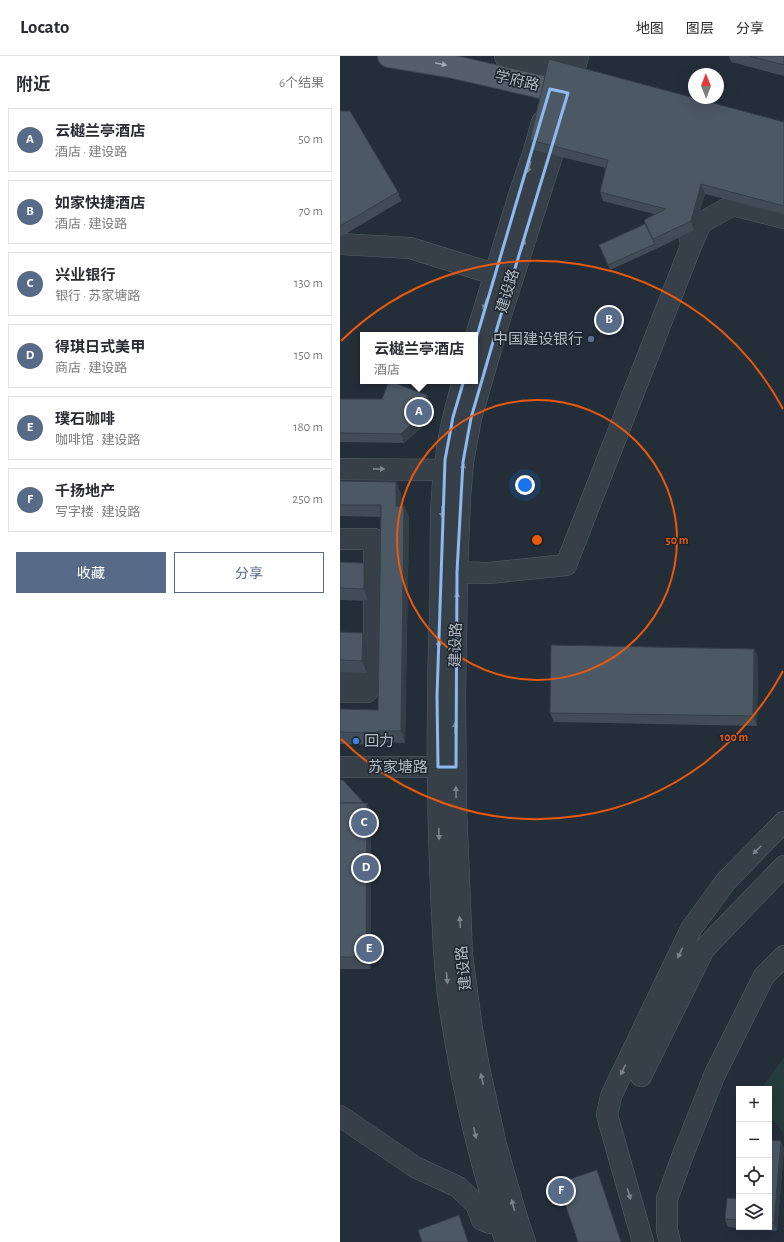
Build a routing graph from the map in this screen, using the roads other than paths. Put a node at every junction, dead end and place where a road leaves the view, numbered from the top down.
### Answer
1 (389, 56) edge
2 (505, 56) edge
3 (564, 72) edge
4 (592, 89) edge
5 (683, 184) edge
6 (784, 218) edge
7 (340, 244) edge
8 (690, 246) junction
9 (494, 274) junction
10 (477, 332) edge
11 (462, 384) edge
12 (340, 468) edge
13 (444, 470) junction
14 (340, 539) edge
15 (449, 572) junction
16 (340, 674) edge
17 (374, 674) junction
18 (340, 692) edge
19 (340, 767) edge
20 (447, 767) junction
21 (784, 822) edge
22 (784, 866) edge
23 (784, 956) edge
24 (641, 1076) dead end
25 (340, 1116) edge
26 (499, 1220) junction
27 (506, 1242) edge
28 (525, 1242) edge
29 (644, 1242) edge
30 (670, 1242) edge

1 -> 3 main road, 学府路
2 - 3 street, 学府路
3 - 4 main road, 学府路
3 -> 9 street, 建设路
15 -> 3 street, 建设路
5 - 8 street
6 - 8 street
7 - 9 street
8 - 15 street
9 -> 10 street, 建设路
11 - 13 street, 建设路
12 -> 13 street
13 -> 15 street, 建设路
14 - 17 street
15 - 20 street, 建设路
16 - 17 street
17 - 18 street
19 - 20 street, 苏家塘路
20 -> 26 street, 建设路
28 -> 20 street, 建设路
21 -> 29 street
22 - 24 street
23 - 30 street
25 - 26 street
26 - 27 street, 建设路

